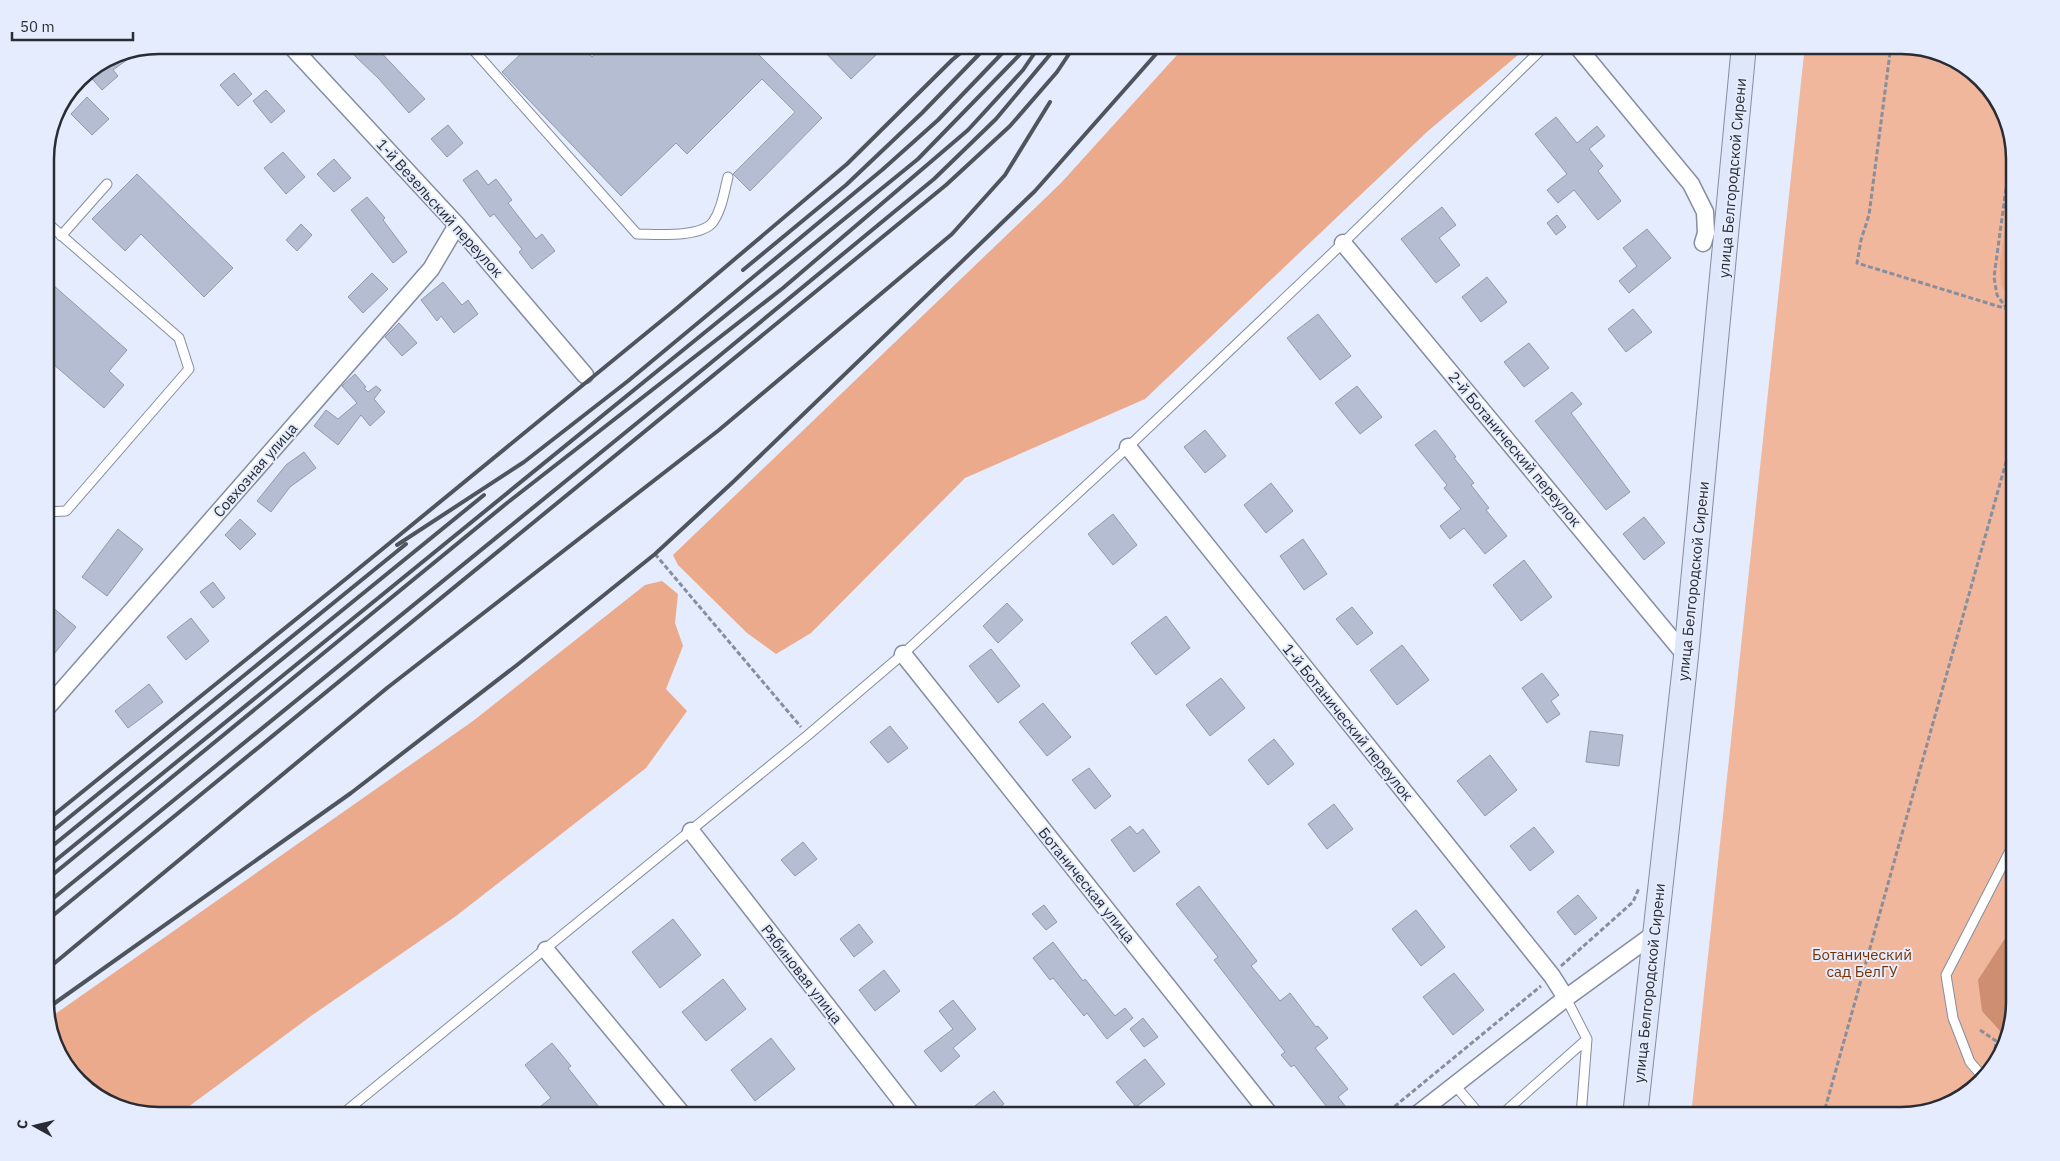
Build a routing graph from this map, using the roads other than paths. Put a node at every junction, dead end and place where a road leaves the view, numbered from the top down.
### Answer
1 (298, 54) edge
2 (477, 54) edge
3 (1537, 54) edge
4 (1583, 54) edge
5 (1743, 54) edge
6 (728, 177) dead end
7 (107, 184) dead end
8 (457, 225) junction
9 (54, 229) edge
10 (61, 236) junction
11 (1343, 243) junction
12 (1703, 243) dead end
13 (585, 375) dead end
14 (1128, 447) junction
15 (54, 512) edge
16 (903, 654) junction
17 (1686, 656) junction
18 (54, 700) edge
19 (691, 831) junction
20 (2006, 858) edge
21 (1654, 934) junction
22 (546, 950) junction
23 (1566, 998) junction
24 (1587, 1038) junction
25 (1979, 1072) edge
26 (1454, 1084) junction
27 (351, 1107) edge
28 (677, 1107) edge
29 (906, 1107) edge
30 (1264, 1107) edge
31 (1426, 1107) edge
32 (1473, 1107) edge
33 (1510, 1107) edge
34 (1582, 1107) edge
35 (1636, 1107) edge

1 - 8 street, 1-й Везельский переулок
2 - 6 lane
3 - 11 lane
4 - 12 street
5 - 17 main road, улица Белгородской Сирени
7 - 10 lane
8 - 13 street, 1-й Везельский переулок
8 - 18 street, Совхозная улица
9 - 10 lane
10 - 15 lane
11 - 14 lane
11 - 17 street, 2-й Ботанический переулок
14 - 16 lane
14 - 23 street, 1-й Ботанический переулок
16 - 19 lane
16 - 30 street, Ботаническая улица
17 - 21 main road, улица Белгородской Сирени
19 - 22 lane
19 - 29 street, Рябиновая улица
20 - 25 lane
21 - 23 street
21 - 35 main road, улица Белгородской Сирени
22 - 27 lane
22 - 28 street
23 - 24 lane
23 - 26 street
24 - 33 lane
24 - 34 lane
26 - 31 street
26 - 32 lane

